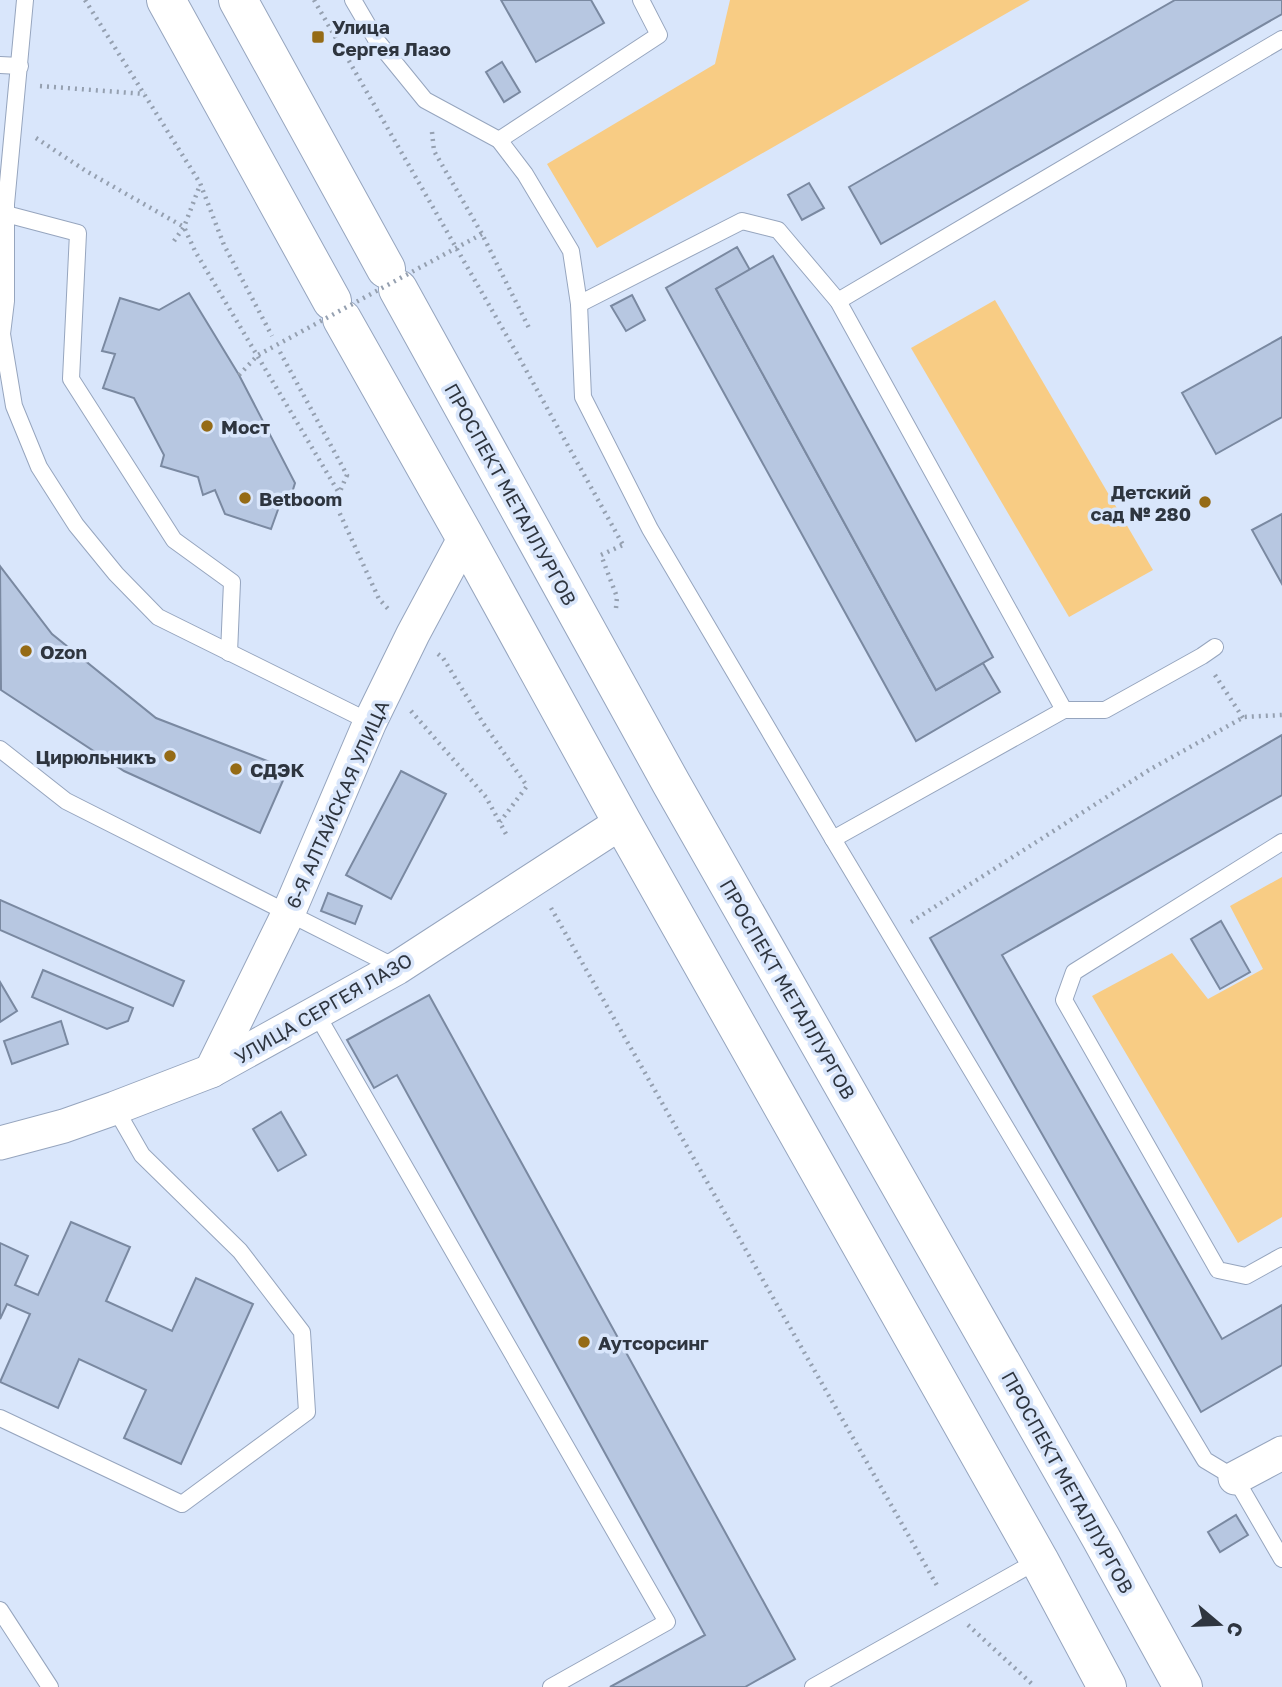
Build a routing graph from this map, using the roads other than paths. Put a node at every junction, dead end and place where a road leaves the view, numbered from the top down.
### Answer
1 (26, 0) edge
2 (166, 0) edge
3 (238, 0) edge
4 (353, 0) edge
5 (641, 0) edge
6 (1282, 38) edge
7 (0, 65) edge
8 (20, 66) junction
9 (499, 140) junction
10 (6, 214) junction
11 (838, 301) junction
12 (579, 304) junction
13 (465, 537) junction
14 (1209, 651) road end
15 (229, 653) junction
16 (1064, 710) junction
17 (370, 722) junction
18 (0, 749) edge
19 (671, 783) junction
20 (622, 822) junction
21 (833, 839) junction
22 (1282, 842) edge
23 (288, 914) junction
24 (397, 968) junction
25 (316, 1013) junction
26 (211, 1071) junction
27 (115, 1108) junction
28 (2, 1138) edge
29 (1282, 1256) edge
30 (0, 1418) edge
31 (1282, 1453) edge
32 (1235, 1478) junction
33 (1282, 1559) edge
34 (1039, 1560) junction
35 (0, 1610) edge
36 (50, 1687) edge
37 (551, 1687) edge
38 (813, 1687) edge
39 (1107, 1687) edge
40 (1183, 1687) edge

1 - 8 lane
2 - 13 main road
3 - 19 main road, ПРОСПЕКТ МЕТАЛЛУРГОВ
4 - 9 lane
5 - 9 lane
6 - 11 lane
7 - 8 lane
8 - 10 lane
9 - 12 lane
10 - 15 lane
10 - 15 lane
11 - 12 lane
11 - 16 lane
12 - 21 lane
13 - 17 street, 6-Я АЛТАЙСКАЯ УЛИЦА
13 - 20 main road
14 - 16 lane
15 - 17 lane
16 - 21 lane
17 - 23 street, 6-Я АЛТАЙСКАЯ УЛИЦА
18 - 23 lane
19 - 20 main road
19 - 40 main road, ПРОСПЕКТ МЕТАЛЛУРГОВ
20 - 24 street, УЛИЦА СЕРГЕЯ ЛАЗО
20 - 34 main road
21 - 32 lane
22 - 29 lane
23 - 24 lane
23 - 26 street, 6-Я АЛТАЙСКАЯ УЛИЦА
24 - 25 street, УЛИЦА СЕРГЕЯ ЛАЗО
25 - 26 street, УЛИЦА СЕРГЕЯ ЛАЗО
25 - 37 lane
26 - 27 street, УЛИЦА СЕРГЕЯ ЛАЗО
27 - 28 street, УЛИЦА СЕРГЕЯ ЛАЗО
27 - 30 lane
31 - 32 street
32 - 33 lane
34 - 38 lane
34 - 39 main road
35 - 36 lane

